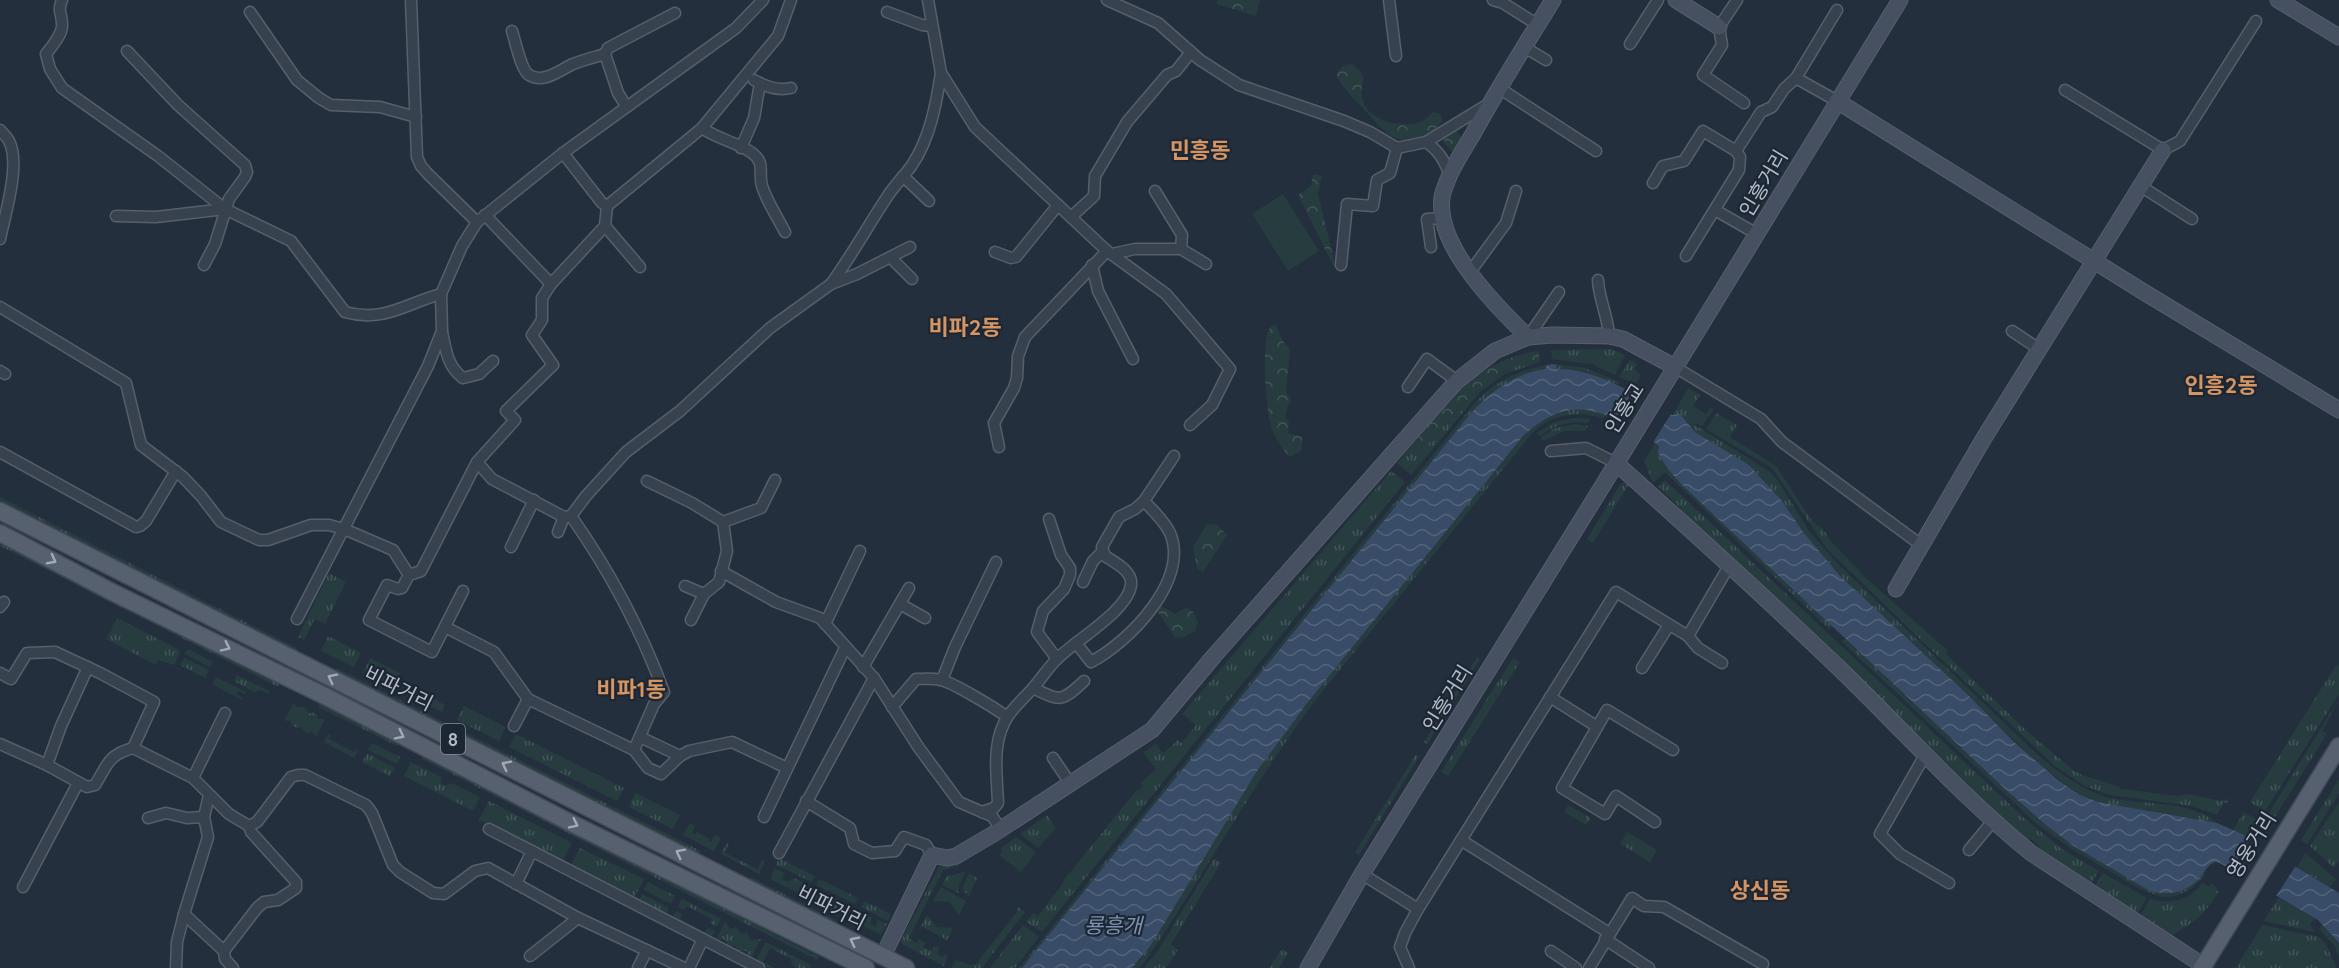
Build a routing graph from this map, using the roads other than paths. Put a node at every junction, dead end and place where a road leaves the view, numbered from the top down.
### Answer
1 (62, 0) edge
2 (411, 0) edge
3 (763, 0) edge
4 (791, 0) edge
5 (928, 0) edge
6 (1107, 0) edge
7 (1389, 0) edge
8 (1492, 0) edge
9 (1553, 0) edge
10 (1658, 0) edge
11 (1676, 0) edge
12 (1737, 0) edge
13 (1900, 0) edge
14 (2278, 0) edge
15 (1837, 10) dead end
16 (250, 12) dead end
17 (887, 12) dead end
18 (675, 13) dead end
19 (2256, 21) dead end
20 (1538, 25) junction
21 (931, 26) junction
22 (1719, 27) junction
23 (513, 31) dead end
24 (2339, 37) edge
25 (1630, 44) dead end
26 (1524, 47) junction
27 (127, 51) dead end
28 (1191, 52) junction
29 (605, 54) junction
30 (1396, 56) dead end
31 (1546, 60) dead end
32 (941, 73) junction
33 (746, 76) junction
34 (1796, 78) junction
35 (760, 83) junction
36 (791, 88) dead end
37 (1499, 88) junction
38 (2065, 90) dead end
39 (1744, 102) dead end
40 (1837, 102) junction
41 (1490, 103) junction
42 (626, 106) junction
43 (416, 117) junction
44 (702, 129) junction
45 (0, 130) edge
46 (1426, 142) junction
47 (741, 148) junction
48 (1397, 148) junction
49 (2163, 150) junction
50 (1596, 151) dead end
51 (1736, 152) junction
52 (563, 153) junction
53 (1450, 175) junction
54 (903, 176) junction
55 (1653, 183) dead end
56 (2139, 185) junction
57 (1155, 191) dead end
58 (1516, 191) dead end
59 (930, 201) dead end
60 (1058, 205) junction
61 (607, 206) junction
62 (225, 209) junction
63 (1715, 210) junction
64 (116, 216) dead end
65 (1071, 217) junction
66 (1443, 218) junction
67 (481, 219) junction
68 (2192, 219) dead end
69 (606, 226) junction
70 (785, 232) dead end
71 (1757, 234) junction
72 (0, 239) edge
73 (910, 247) dead end
74 (1431, 247) dead end
75 (1180, 249) junction
76 (995, 252) dead end
77 (1109, 253) junction
78 (1686, 256) dead end
79 (891, 258) junction
80 (2094, 261) junction
81 (1206, 264) dead end
82 (204, 265) dead end
83 (1092, 265) junction
84 (1341, 265) dead end
85 (640, 267) dead end
86 (1470, 272) junction
87 (912, 279) dead end
88 (1598, 280) dead end
89 (551, 284) junction
90 (831, 284) junction
91 (1559, 292) dead end
92 (441, 294) junction
93 (0, 307) edge
94 (442, 331) junction
95 (2012, 332) dead end
96 (1609, 336) junction
97 (1528, 337) junction
98 (2039, 349) junction
99 (1133, 359) dead end
100 (493, 361) dead end
101 (1675, 367) junction
102 (1457, 381) junction
103 (1408, 387) dead end
104 (1662, 387) joint
105 (2339, 410) edge
106 (1190, 425) dead end
107 (999, 447) dead end
108 (1551, 451) dead end
109 (0, 452) edge
110 (1174, 456) dead end
111 (1619, 458) junction
112 (477, 462) junction
113 (176, 471) junction
114 (775, 480) dead end
115 (647, 482) dead end
116 (534, 500) junction
117 (1144, 501) junction
118 (0, 512) edge
119 (568, 517) junction
120 (1048, 519) dead end
121 (723, 522) junction
122 (344, 529) junction
123 (0, 532) edge
124 (558, 532) dead end
125 (1922, 545) junction
126 (511, 547) dead end
127 (860, 551) dead end
128 (1102, 552) junction
129 (996, 562) dead end
130 (1729, 566) junction
131 (721, 571) junction
132 (409, 575) junction
133 (1083, 582) dead end
134 (685, 586) dead end
135 (909, 588) dead end
136 (1896, 589) dead end
137 (463, 591) dead end
138 (704, 594) junction
139 (900, 604) junction
140 (926, 618) dead end
141 (297, 619) dead end
142 (691, 620) dead end
143 (825, 624) junction
144 (1669, 625) junction
145 (445, 627) junction
146 (1688, 636) junction
147 (1076, 643) junction
148 (845, 648) junction
149 (1057, 659) junction
150 (1722, 663) dead end
151 (88, 667) junction
152 (863, 667) junction
153 (1642, 668) dead end
154 (0, 673) edge
155 (874, 678) junction
156 (942, 680) junction
157 (1083, 681) dead end
158 (1033, 688) junction
159 (1550, 698) junction
160 (528, 699) junction
161 (892, 707) junction
162 (225, 713) dead end
163 (1007, 717) junction
164 (514, 726) dead end
165 (1596, 726) junction
166 (640, 737) junction
167 (0, 744) edge
168 (2339, 746) edge
169 (133, 748) junction
170 (634, 750) junction
171 (1673, 750) dead end
172 (1925, 755) junction
173 (680, 756) junction
174 (1053, 758) dead end
175 (47, 765) junction
176 (787, 768) junction
177 (193, 778) junction
178 (78, 783) junction
179 (1070, 783) junction
180 (209, 795) junction
181 (806, 801) junction
182 (204, 817) junction
183 (764, 817) dead end
184 (998, 817) junction
185 (148, 818) dead end
186 (1993, 821) junction
187 (1655, 822) dead end
188 (249, 826) junction
189 (489, 829) dead end
190 (1461, 840) junction
191 (1969, 850) dead end
192 (532, 851) junction
193 (779, 854) dead end
194 (932, 855) junction
195 (1362, 874) junction
196 (1949, 883) dead end
197 (516, 884) junction
198 (23, 887) dead end
199 (1418, 909) junction
200 (184, 914) junction
201 (578, 918) junction
202 (1607, 936) junction
203 (703, 939) junction
204 (647, 950) junction
205 (224, 951) junction
206 (1551, 951) dead end
207 (530, 956) dead end
208 (883, 956) junction
209 (1635, 964) edge
210 (1762, 964) dead end
211 (2203, 967) edge
212 (176, 968) edge
213 (233, 968) edge
214 (638, 968) edge
215 (684, 968) edge
216 (688, 968) edge
217 (759, 968) edge
218 (866, 968) edge
219 (906, 968) edge
220 (1308, 968) edge
221 (1409, 968) edge
222 (1576, 968) edge
223 (1589, 968) edge
224 (1648, 968) edge

1 - 62 street
2 - 43 street
3 - 42 street
4 - 33 street
5 - 21 street
6 - 28 street
7 - 30 street
8 - 20 street
9 - 20 street
10 - 25 street
11 - 22 street
12 - 22 street
13 - 40 street, 인흥거리
14 - 24 street
15 - 34 street
16 - 43 street
17 - 21 street
18 - 29 street
19 - 49 street
20 - 26 street
21 - 32 street
22 - 39 street
23 - 29 street
26 - 31 street
26 - 37 street
27 - 62 street
28 - 48 street
28 - 65 street
29 - 42 street
32 - 54 street
32 - 60 street
33 - 35 street
33 - 44 street
34 - 40 street
34 - 51 street
35 - 36 street
35 - 47 street
37 - 41 street
37 - 50 street
38 - 49 street
40 - 71 street, 인흥거리
40 - 80 street
41 - 46 street
41 - 53 street
42 - 52 street
43 - 67 street
44 - 47 street
44 - 61 street
45 - 72 street
46 - 48 street
46 - 53 street
47 - 70 street
48 - 84 street
49 - 56 street
51 - 55 street
51 - 63 street
52 - 61 street
52 - 67 street
53 - 66 street
54 - 59 street
54 - 90 street
56 - 68 street
56 - 80 street
57 - 75 street
58 - 86 street
60 - 65 street
60 - 76 street
61 - 69 street
62 - 64 street
62 - 82 street
62 - 92 street
63 - 71 street
63 - 78 street
65 - 77 street
66 - 74 street
66 - 86 street
67 - 89 street
67 - 92 street
69 - 85 street
69 - 89 street
71 - 101 street, 인흥거리
73 - 79 street
75 - 77 street
75 - 81 street
77 - 83 street
77 - 106 street
79 - 87 street
79 - 90 street
80 - 98 street
80 - 105 street
83 - 99 street
83 - 107 street
86 - 97 street
88 - 96 street
89 - 112 street
90 - 119 street
91 - 97 street
92 - 94 street
93 - 113 street
94 - 100 street
94 - 122 street
95 - 98 street
96 - 97 street
96 - 101 street
97 - 102 street
98 - 125 street
101 - 104 street, 인흥거리
101 - 125 street
102 - 103 street
102 - 179 street
104 - 111 street, 인흥교
108 - 111 street
109 - 113 street
110 - 117 street
111 - 130 street
111 - 195 street, 인흥거리
112 - 116 street
112 - 132 street
113 - 122 street
114 - 121 street
115 - 121 street
116 - 119 street
116 - 126 street
117 - 128 street
117 - 147 street
208 -> 118 main road, 비파거리 / 8
119 - 124 street
119 - 166 street
120 - 149 street
121 - 131 street
122 - 132 street
122 - 141 street
123 -> 218 main road, 비파거리 / 8
125 - 136 street
127 - 143 street
128 - 133 street
128 - 147 street
129 - 156 street
130 - 146 street
130 - 172 street
131 - 138 street
131 - 143 street
132 - 145 street
134 - 138 street
135 - 139 street
137 - 145 street
138 - 142 street
139 - 140 street
139 - 152 street
143 - 148 street
144 - 146 street
144 - 153 street
144 - 159 street
145 - 160 street
146 - 150 street
147 - 149 street
148 - 152 street
148 - 176 street
149 - 158 street
151 - 154 street
151 - 169 street
151 - 175 street
152 - 155 street
155 - 161 street
155 - 181 street
156 - 161 street
156 - 163 street
157 - 158 street
158 - 163 street
159 - 165 street
159 - 190 street
160 - 164 street
160 - 170 street
161 - 184 street
162 - 177 street
163 - 184 street
165 - 171 street
165 - 187 street
166 - 170 street
166 - 173 street
167 - 175 street
168 - 211 main road, 영웅거리
169 - 177 street
169 - 178 street
170 - 173 street
172 - 186 street
172 - 196 street
173 - 176 street
174 - 179 street
175 - 178 street
176 - 183 street
177 - 180 street
178 - 198 street
179 - 184 street
180 - 182 street
180 - 188 street
181 - 193 street
181 - 194 street
182 - 185 street
182 - 200 street
184 - 194 street
186 - 191 street
186 - 211 street
188 - 197 street
188 - 205 street
189 - 192 street
190 - 199 street
190 - 202 street
192 - 197 street
192 - 203 street
194 - 208 street
195 - 199 street
195 - 220 street, 인흥거리
197 - 201 street
199 - 221 street
200 - 205 street
200 - 212 street
201 - 204 street
201 - 207 street
202 - 209 street
202 - 210 street
202 - 223 street
203 - 216 street
203 - 217 street
204 - 214 street
204 - 215 street
205 - 213 street
206 - 222 street
208 - 219 main road, 비파거리 / 8
209 - 224 street

